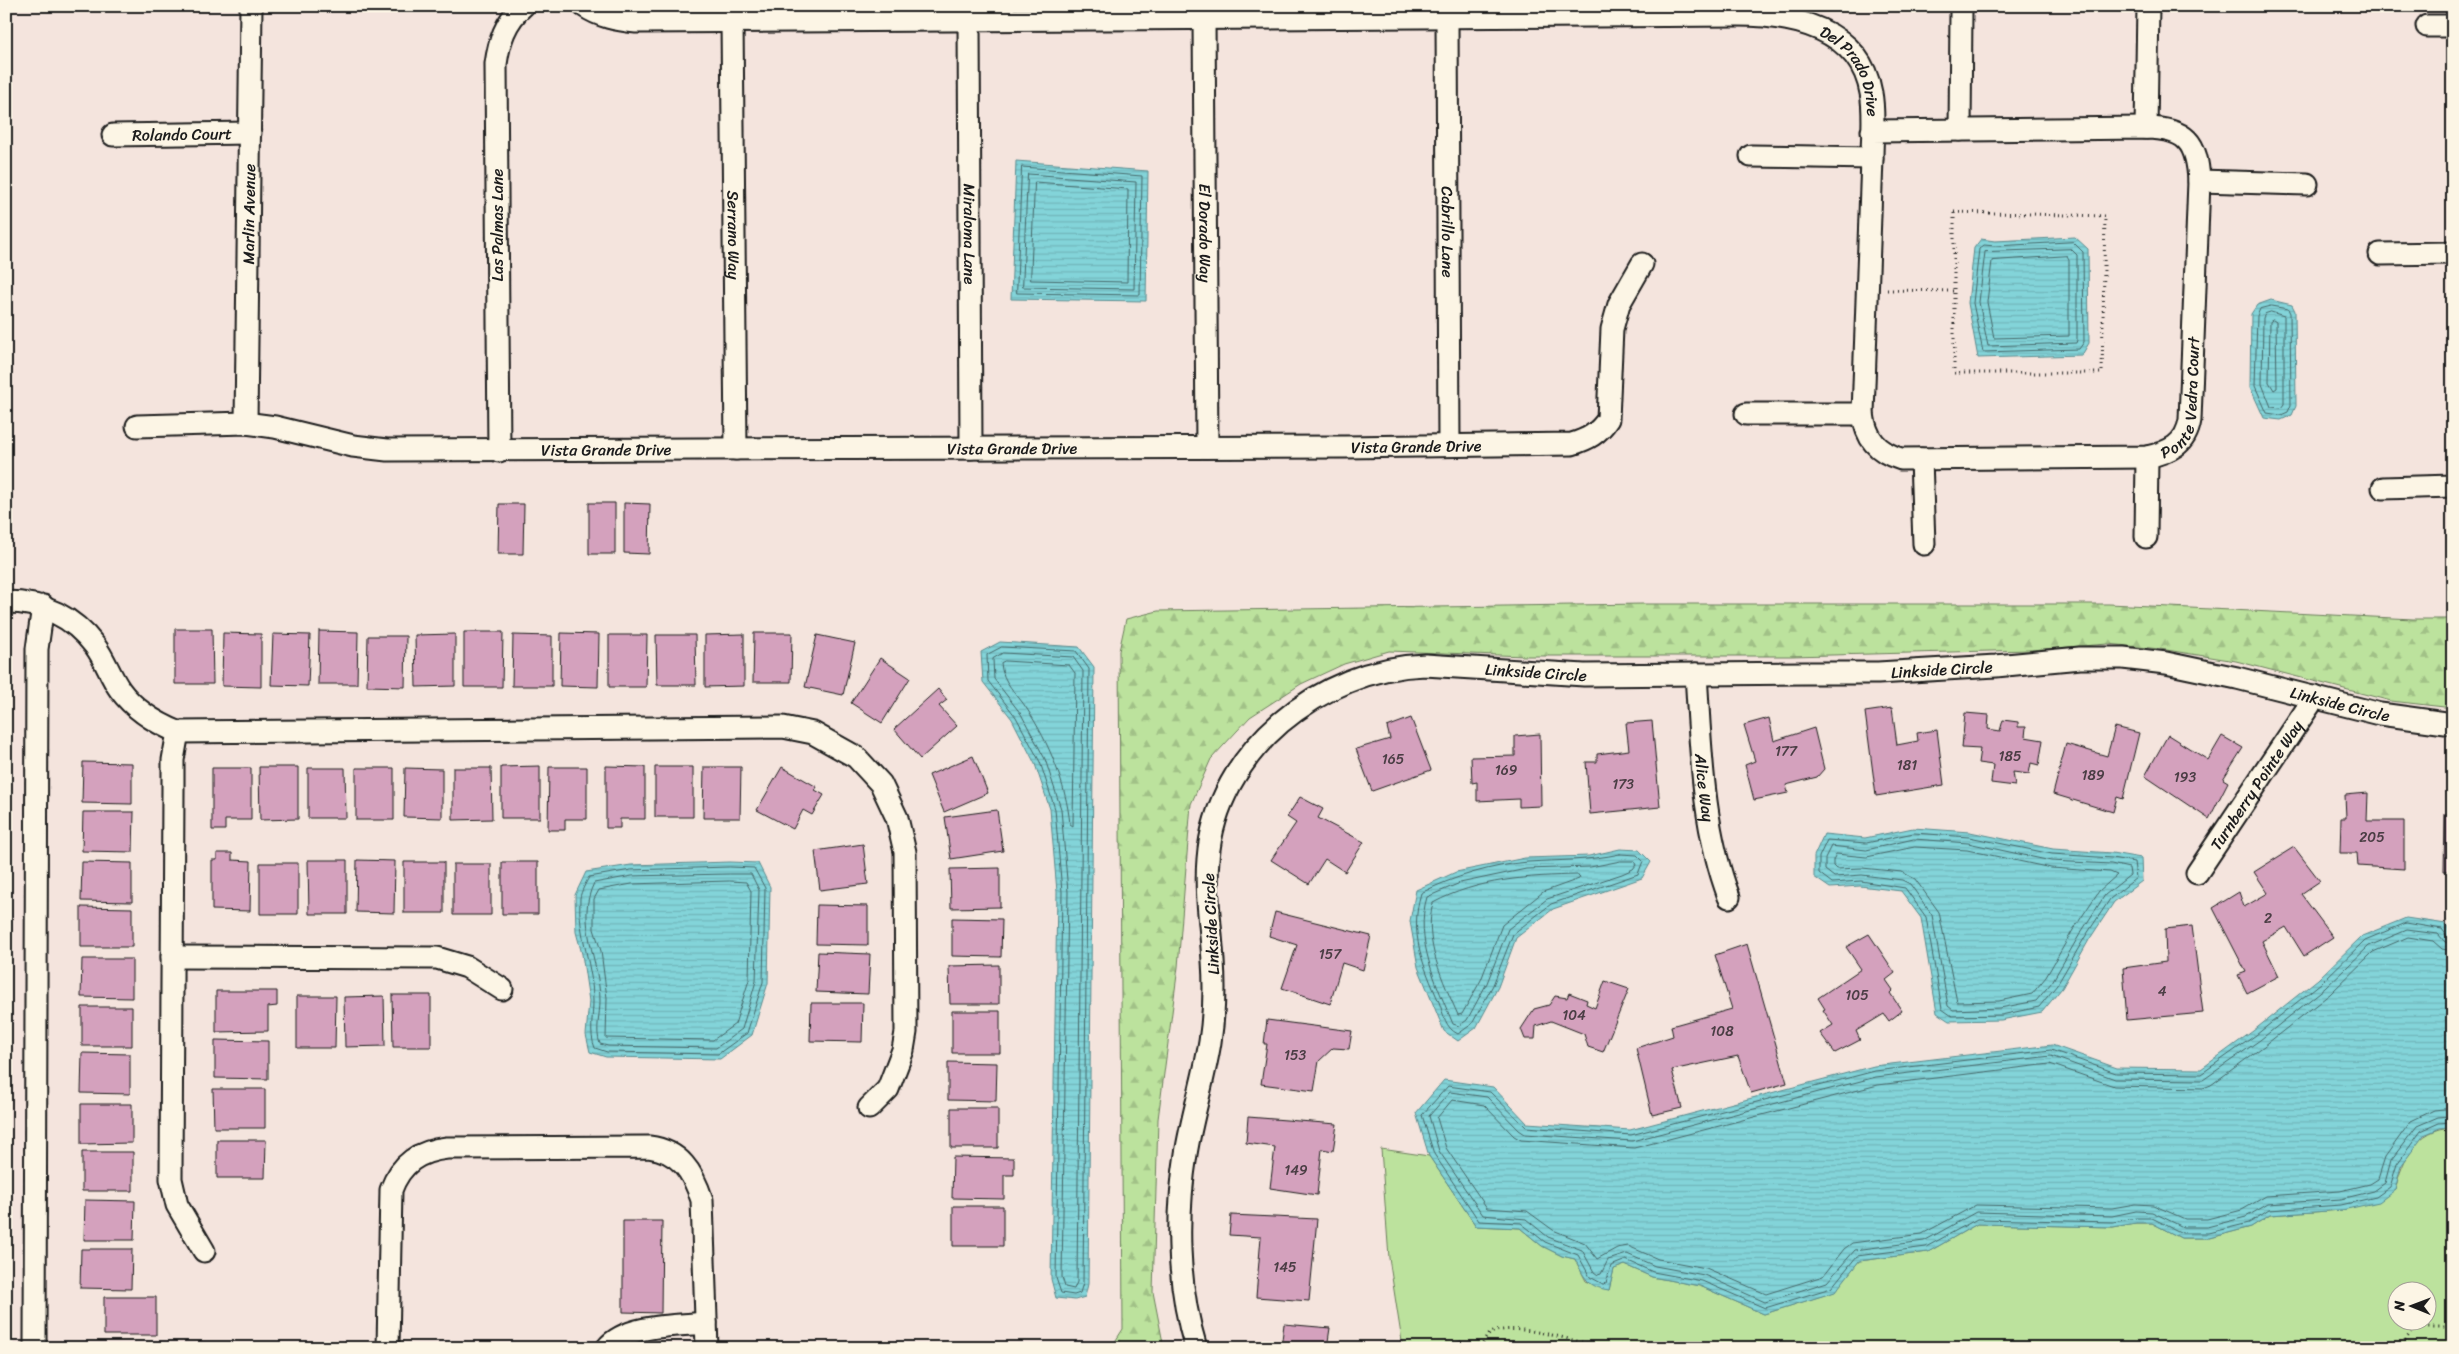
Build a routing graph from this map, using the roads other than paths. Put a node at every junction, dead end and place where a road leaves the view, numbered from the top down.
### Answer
1 (251, 6) edge
2 (523, 6) edge
3 (584, 6) edge
4 (2148, 6) edge
5 (1962, 11) dead end
6 (1447, 17) junction
7 (1204, 19) junction
8 (968, 20) junction
9 (732, 21) junction
10 (2427, 26) dead end
11 (2453, 26) edge
12 (2146, 128) junction
13 (1960, 130) junction
14 (1872, 131) junction
15 (250, 133) junction
16 (113, 135) dead end
17 (1751, 156) dead end
18 (1872, 158) junction
19 (2198, 181) junction
20 (2307, 184) dead end
21 (2453, 253) edge
22 (2380, 254) dead end
23 (1642, 264) dead end
24 (1746, 414) dead end
25 (1863, 414) junction
26 (246, 423) junction
27 (138, 426) dead end
28 (1449, 446) junction
29 (1207, 447) junction
30 (971, 448) junction
31 (736, 449) junction
32 (499, 451) junction
33 (2147, 457) junction
34 (1921, 459) junction
35 (2453, 486) edge
36 (2383, 488) dead end
37 (2146, 537) dead end
38 (1924, 544) dead end
39 (6, 602) edge
40 (43, 606) junction
41 (1696, 674) junction
42 (2315, 697) junction
43 (2453, 724) edge
44 (178, 732) junction
45 (2197, 873) dead end
46 (1728, 897) dead end
47 (172, 957) junction
48 (502, 989) dead end
49 (869, 1108) dead end
50 (204, 1251) dead end
51 (706, 1323) junction
52 (35, 1348) edge
53 (388, 1348) edge
54 (608, 1348) edge
55 (707, 1348) edge
56 (1196, 1348) edge

1 - 15 street, Marlin Avenue
2 - 32 street, Las Palmas Lane
3 - 9 street, Del Prado Drive
4 - 12 street
5 - 13 street
6 - 7 street, Del Prado Drive
6 - 14 street, Del Prado Drive
6 - 28 street, Cabrillo Lane
7 - 8 street, Del Prado Drive
7 - 29 street, El Dorado Way
8 - 9 street, Del Prado Drive
8 - 30 street, Miraloma Lane
9 - 31 street, Serrano Way
10 - 11 street
12 - 13 street, Ponte Vedra Court
12 - 19 street, Ponte Vedra Court
13 - 14 street, Ponte Vedra Court
14 - 18 street, Ponte Vedra Court
15 - 16 street, Rolando Court
15 - 26 street, Marlin Avenue
17 - 18 street
18 - 25 street, Ponte Vedra Court
19 - 20 street
19 - 33 street, Ponte Vedra Court
21 - 22 street
23 - 28 street, Vista Grande Drive
24 - 25 street
25 - 34 street, Ponte Vedra Court
26 - 27 street, Vista Grande Drive
26 - 32 street, Vista Grande Drive
28 - 29 street, Vista Grande Drive
29 - 30 street, Vista Grande Drive
30 - 31 street, Vista Grande Drive
31 - 32 street, Vista Grande Drive
33 - 34 street, Ponte Vedra Court
33 - 37 street
34 - 38 street
35 - 36 street
39 - 40 street
40 - 44 street
40 - 52 street
41 - 42 street, Linkside Circle
41 - 46 street, Alice Way
41 - 56 street, Linkside Circle
42 - 43 street, Linkside Circle
42 - 45 street, Turnberry Pointe Way
44 - 47 street
44 - 49 street
47 - 48 street
47 - 50 street
51 - 53 street
51 - 54 street
51 - 55 street

